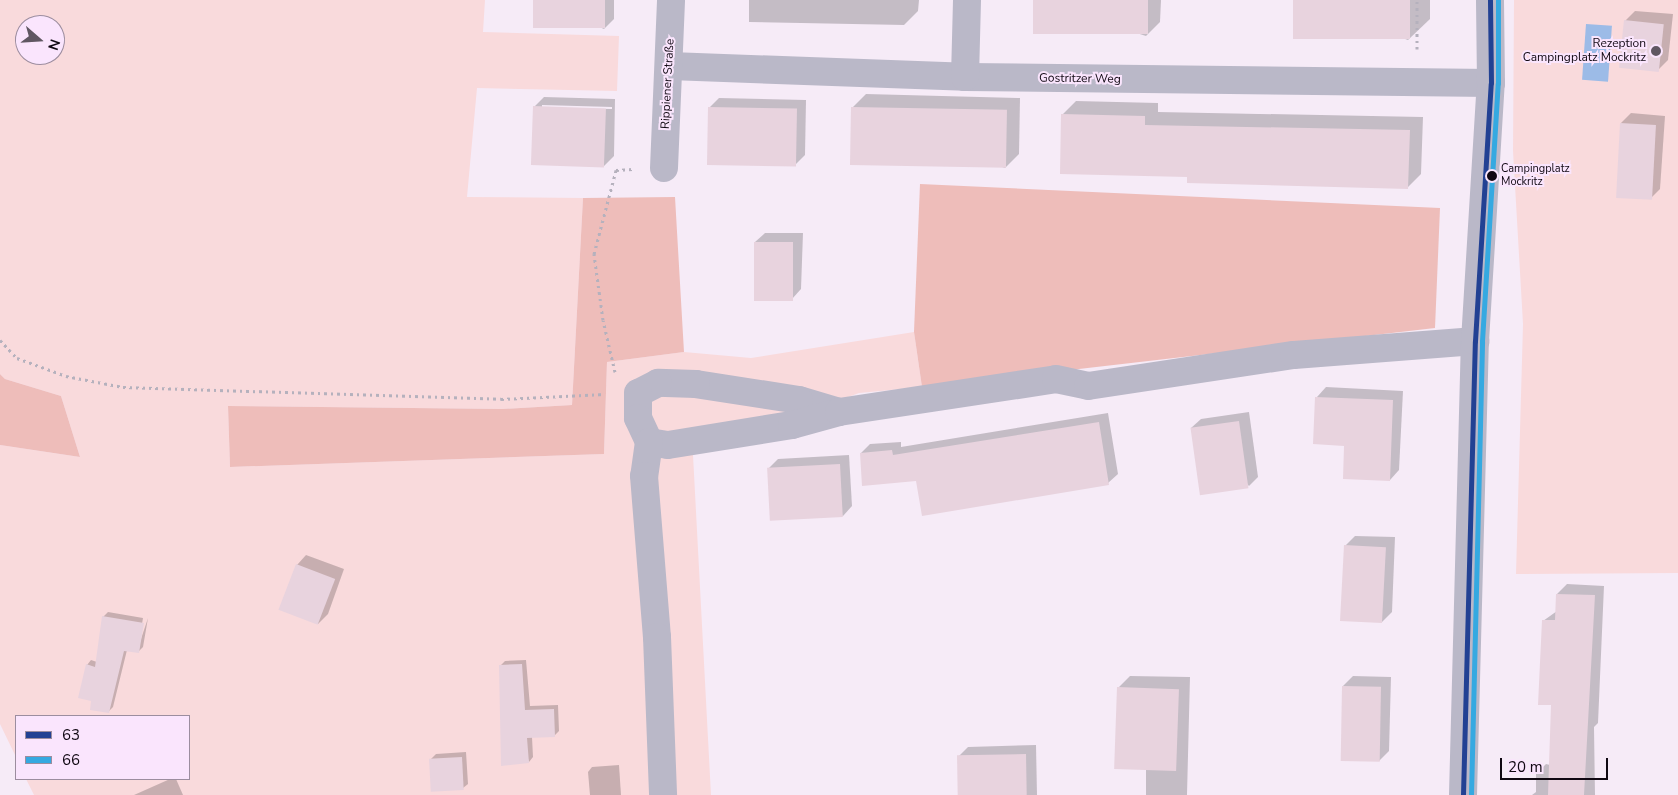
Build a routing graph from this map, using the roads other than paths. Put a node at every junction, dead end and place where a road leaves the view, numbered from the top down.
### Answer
1 (671, 0) edge
2 (967, 0) edge
3 (1490, 0) edge
4 (670, 66) junction
5 (965, 77) junction
6 (1490, 83) junction
7 (664, 168) road end
8 (1475, 341) junction
9 (839, 412) junction
10 (648, 442) junction
11 (663, 795) edge
12 (1464, 795) edge

1 - 4 street, Rippiener Straße
2 - 5 street
3 - 6 street
4 - 5 street, Gostritzer Weg
4 - 7 street, Rippiener Straße
5 - 6 street, Gostritzer Weg
6 - 8 street
8 - 9 street
8 - 12 street
9 - 10 street
9 - 10 street
10 - 11 street

